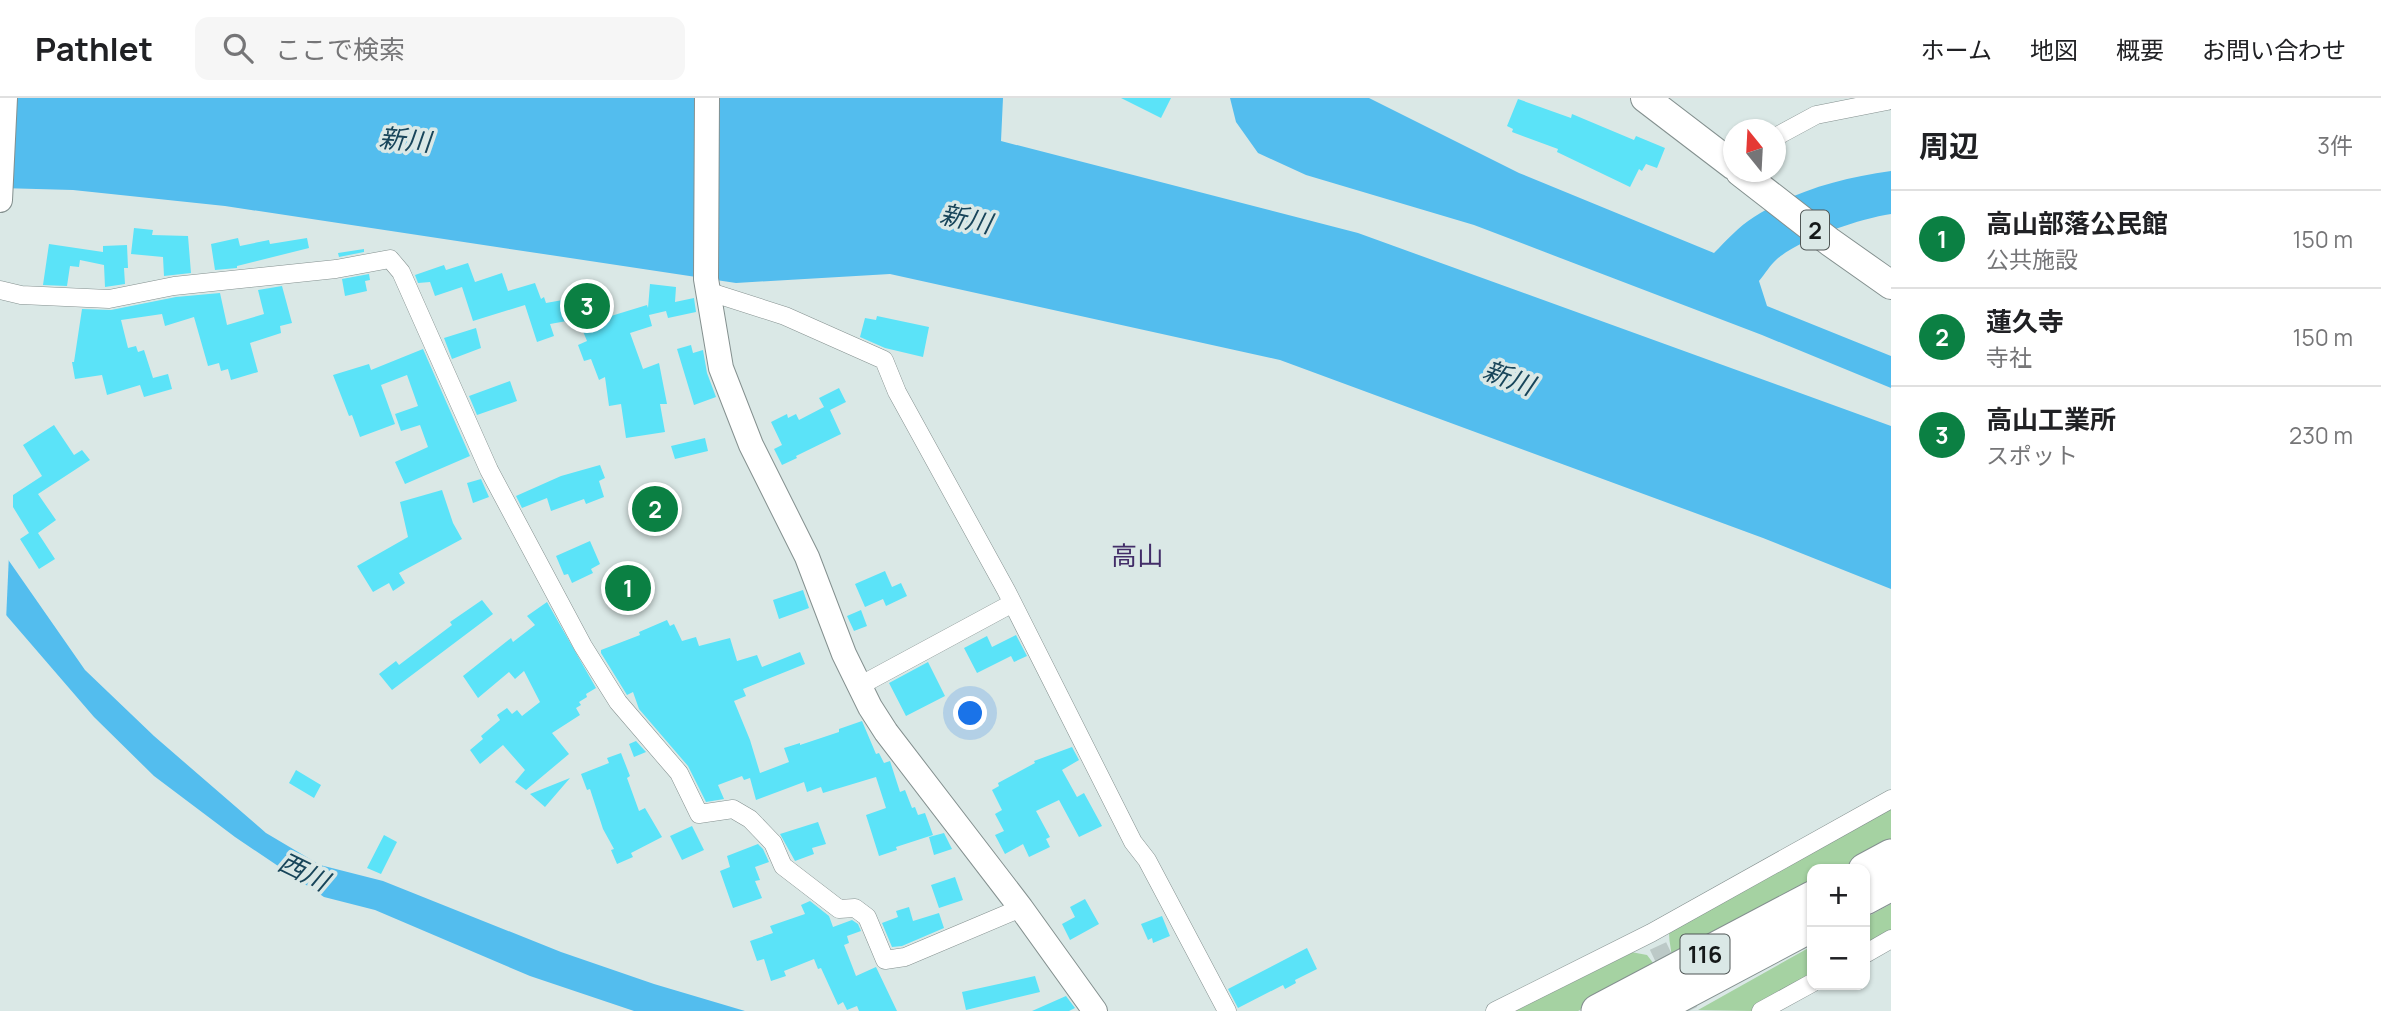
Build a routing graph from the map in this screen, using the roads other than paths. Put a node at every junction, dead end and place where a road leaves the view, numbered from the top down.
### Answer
1 (5, 98) edge
2 (707, 98) edge
3 (1645, 98) edge
4 (1890, 98) edge
5 (1786, 131) edge
6 (1723, 157) edge
7 (1755, 182) edge
8 (0, 192) edge
9 (0, 200) edge
10 (706, 285) junction
11 (1891, 285) edge
12 (0, 290) edge
13 (1011, 604) junction
14 (861, 685) junction
15 (1891, 799) edge
16 (1891, 856) edge
17 (1870, 867) edge
18 (1891, 884) edge
19 (1870, 895) edge
20 (1807, 901) edge
21 (1021, 908) junction
22 (1808, 927) edge
23 (1891, 939) edge
24 (1870, 951) edge
25 (1807, 986) edge
26 (1096, 1011) edge
27 (1227, 1011) edge
28 (1495, 1011) edge
29 (1598, 1011) edge
30 (1650, 1011) edge
31 (1761, 1011) edge

1 - 8 street
2 - 10 street
3 - 6 main road, 2
4 - 5 street
7 - 11 main road, 2
8 - 9 street
10 - 13 street
10 - 14 street
12 - 21 street
13 - 14 street
13 - 27 street
14 - 21 street
15 - 28 street
16 - 17 highway
18 - 19 highway
20 - 29 highway, 116
21 - 26 street
22 - 30 highway, 116
23 - 24 street
25 - 31 street

